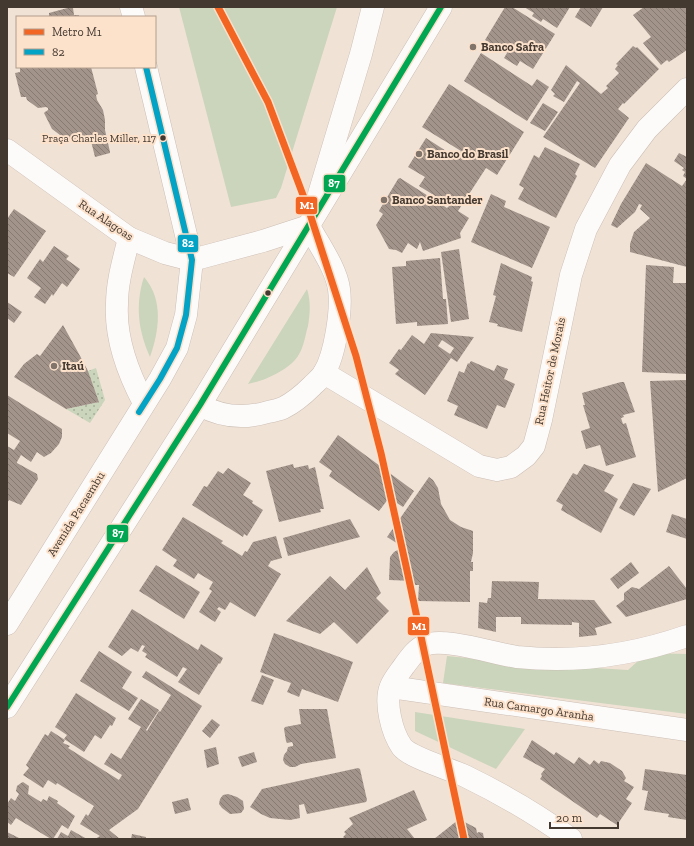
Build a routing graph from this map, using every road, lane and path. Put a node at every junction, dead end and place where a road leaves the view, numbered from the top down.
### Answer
1 (373, 7) edge
2 (441, 7) edge
3 (146, 68) edge
4 (687, 89) edge
5 (7, 150) edge
6 (309, 226) junction
7 (129, 238) junction
8 (192, 260) junction
9 (324, 373) junction
10 (144, 403) junction
11 (200, 405) junction
12 (7, 624) edge
13 (687, 636) edge
14 (391, 687) junction
15 (7, 707) edge
16 (687, 730) edge
17 (571, 839) edge

1 - 6 street
2 - 6 street
3 - 8 street, Avenida Pacaembu
4 - 9 street, Rua Heitor de Morais
5 - 7 street, Rua Alagoas
6 - 8 street, Rua Alagoas
6 - 9 street
6 - 11 street
7 - 8 street, Rua Alagoas
7 - 10 street
8 - 10 street, Avenida Pacaembu
9 - 11 street
10 - 12 street, Avenida Pacaembu
11 - 15 street
13 - 14 street
14 - 16 street, Rua Camargo Aranha
14 - 17 street

